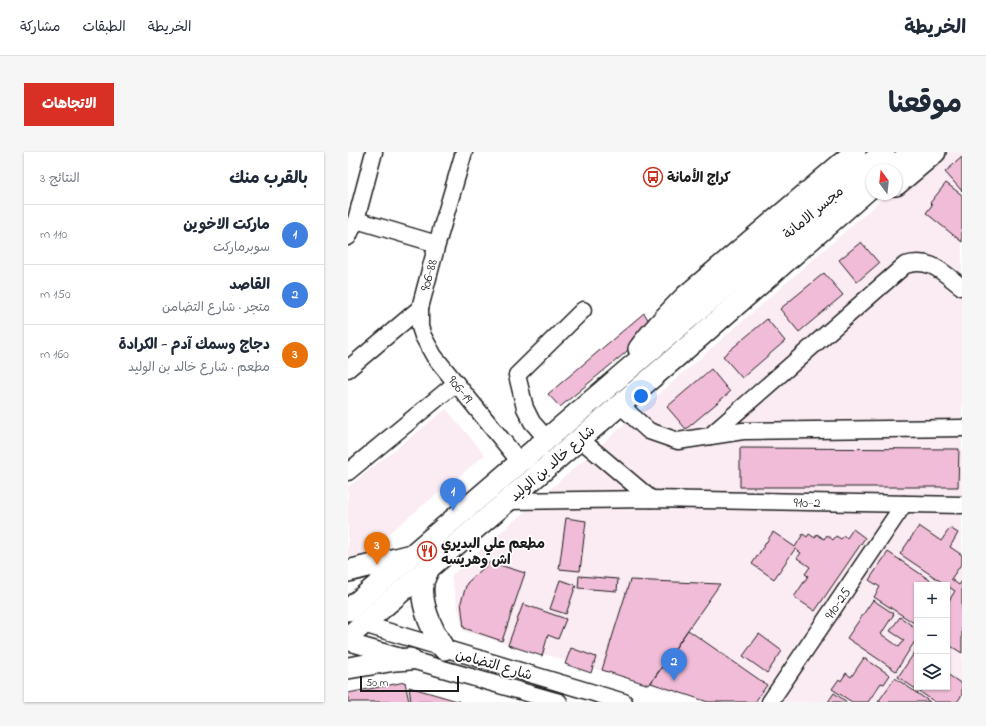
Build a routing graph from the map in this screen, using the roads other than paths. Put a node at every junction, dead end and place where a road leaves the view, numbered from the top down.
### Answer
1 (374, 152) edge
2 (464, 152) edge
3 (855, 152) edge
4 (884, 152) edge
5 (912, 152) edge
6 (935, 152) edge
7 (898, 164) edge
8 (902, 180) edge
9 (866, 191) edge
10 (878, 200) edge
11 (356, 220) junction
12 (348, 237) edge
13 (437, 244) junction
14 (748, 280) junction
15 (962, 287) edge
16 (420, 308) junction
17 (583, 310) dead end
18 (697, 339) junction
19 (348, 370) edge
20 (624, 373) junction
21 (456, 383) junction
22 (620, 405) junction
23 (962, 428) edge
24 (710, 436) junction
25 (547, 439) junction
26 (580, 439) junction
27 (520, 462) junction
28 (348, 472) edge
29 (651, 499) junction
30 (507, 501) junction
31 (904, 504) junction
32 (962, 505) edge
33 (413, 555) junction
34 (429, 568) junction
35 (348, 571) edge
36 (348, 610) edge
37 (356, 631) edge
38 (348, 642) edge
39 (444, 649) junction
40 (410, 659) junction
41 (348, 668) edge
42 (533, 699) edge
43 (559, 702) edge
44 (624, 702) edge
45 (770, 702) edge

1 - 11 street
2 - 13 street, 906-88
3 - 20 main road
4 - 14 main road, مجسر الامانة
5 - 7 main road
6 - 8 main road
9 - 14 main road, مجسر الامانة
10 - 18 main road
11 - 12 street
11 - 13 street
13 - 16 street, 906-88
14 - 18 main road, شارع خالد بن الوليد
14 - 20 main road, شارع خالد بن الوليد
15 - 24 street
16 - 19 street, 906-88
16 - 21 street, 906-19
17 - 25 street
18 - 22 main road, شارع خالد بن الوليد
20 - 25 main road, شارع خالد بن الوليد
21 - 27 street, 906-19
21 - 28 street
22 - 24 street
22 - 26 main road, شارع خالد بن الوليد
23 - 24 street
25 - 27 main road, شارع خالد بن الوليد
26 - 29 street
26 - 30 main road, شارع خالد بن الوليد
27 - 33 main road, شارع خالد بن الوليد
29 - 30 street, 910-2
29 - 31 street, 910-2
30 - 34 main road, شارع خالد بن الوليد
31 - 32 street, 910-2
31 - 45 street, 910-25
33 - 35 main road
33 - 36 main road, شارع خالد بن الوليد
34 - 37 main road, شارع خالد بن الوليد
34 - 39 main road
37 - 39 street, شارع التضامن
38 - 40 street, شارع التضامن
39 - 44 street, شارع التضامن
40 - 41 main road
40 - 42 street, شارع التضامن
42 - 43 street, شارع التضامن

